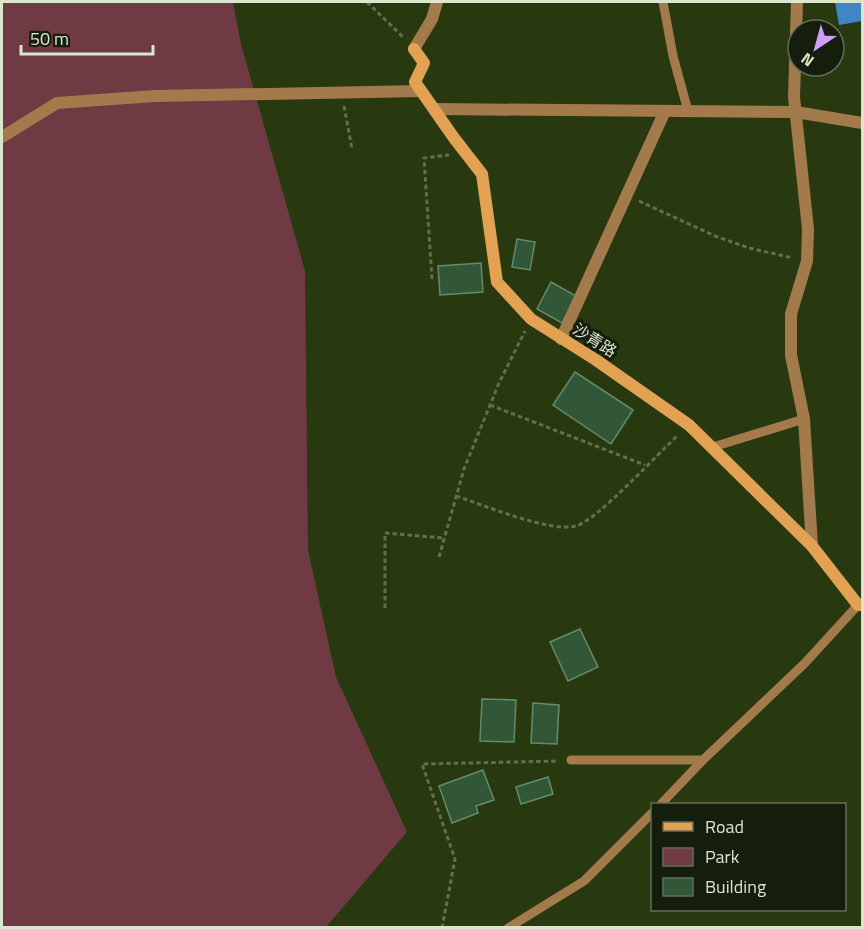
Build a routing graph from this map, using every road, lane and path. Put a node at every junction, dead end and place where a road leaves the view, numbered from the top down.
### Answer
1 (367, 2) edge
2 (437, 2) edge
3 (663, 2) edge
4 (797, 2) edge
5 (414, 49) junction
6 (421, 91) junction
7 (342, 92) junction
8 (434, 109) junction
9 (665, 111) junction
10 (688, 111) junction
11 (796, 112) junction
12 (862, 123) edge
13 (2, 137) edge
14 (352, 149) dead end
15 (466, 153) junction
16 (627, 195) junction
17 (807, 261) junction
18 (432, 279) dead end
19 (531, 319) junction
20 (561, 339) junction
21 (490, 405) junction
22 (804, 419) junction
23 (689, 425) junction
24 (713, 447) junction
25 (646, 465) junction
26 (456, 496) junction
27 (444, 538) junction
28 (812, 546) junction
29 (439, 557) dead end
30 (860, 605) edge
31 (386, 609) dead end
32 (571, 760) joint
33 (703, 760) junction
34 (662, 803) edge
35 (651, 814) edge
36 (442, 927) edge
37 (508, 927) edge

1 - 5 path
2 - 5 street
3 - 10 lane
4 - 11 street
5 - 6 street
6 - 7 street
6 - 8 street, 沙青路
7 - 13 street
7 - 14 path
8 - 9 street
8 - 15 street, 沙青路
9 - 10 street
9 - 16 street
10 - 11 street
11 - 12 street
11 - 17 street
15 - 18 path
15 - 19 street, 沙青路
16 - 17 path
16 - 20 street
17 - 22 street
19 - 20 street, 沙青路
19 - 21 path
20 - 23 street, 沙青路
21 - 25 path
21 - 26 path
22 - 24 lane
22 - 28 street
23 - 24 street, 沙青路
23 - 25 path
24 - 28 street, 沙青路
25 - 26 path
26 - 27 path
27 - 29 path
27 - 31 path
28 - 30 street, 沙青路
30 - 33 lane
32 - 33 lane
32 - 36 path
33 - 34 lane
35 - 37 lane

